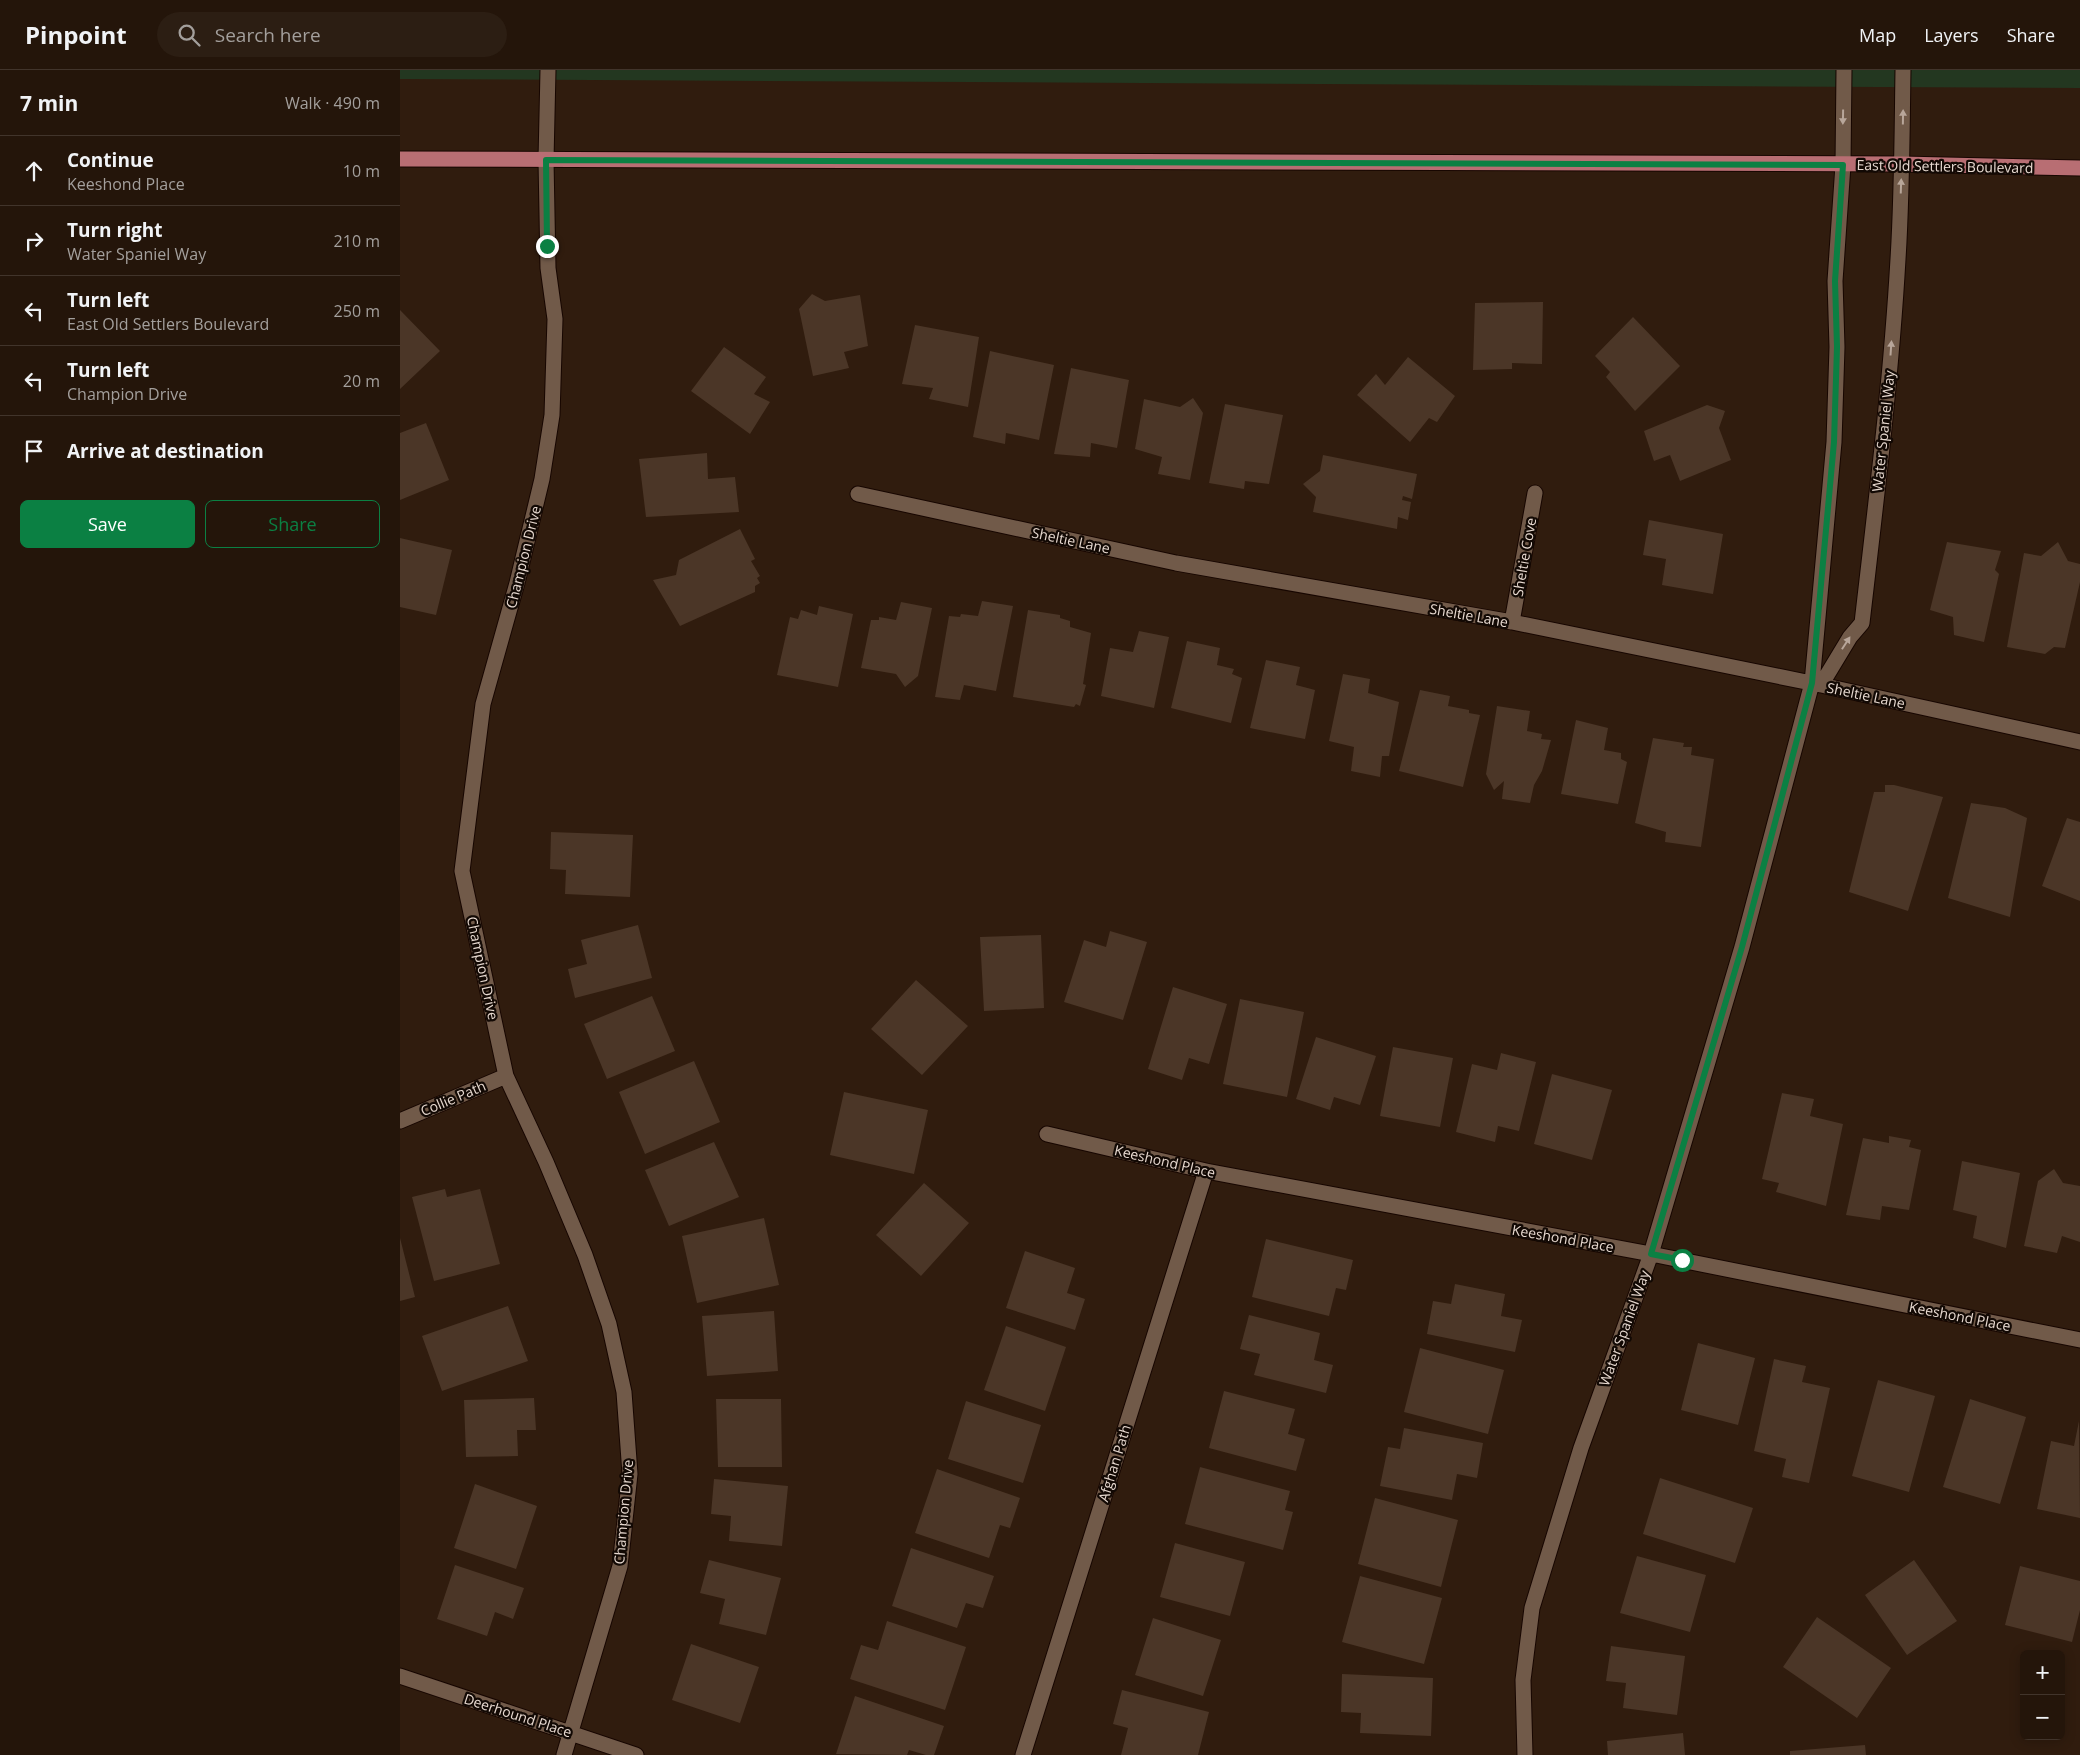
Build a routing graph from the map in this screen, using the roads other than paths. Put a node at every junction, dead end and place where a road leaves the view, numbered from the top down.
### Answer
1 (548, 70) edge
2 (1844, 70) edge
3 (1903, 70) edge
4 (400, 159) edge
5 (546, 160) junction
6 (1902, 164) junction
7 (1843, 165) junction
8 (2080, 168) edge
9 (1535, 493) dead end
10 (858, 494) dead end
11 (1512, 622) junction
12 (1816, 684) junction
13 (2080, 742) edge
14 (506, 1076) junction
15 (400, 1121) edge
16 (1047, 1134) dead end
17 (1206, 1171) junction
18 (1651, 1254) junction
19 (2080, 1340) edge
20 (400, 1676) edge
21 (571, 1732) junction
22 (564, 1755) edge
23 (636, 1755) edge
24 (1023, 1755) edge
25 (1525, 1755) edge

1 - 5 street, Champion Drive
2 -> 7 street, Water Spaniel Way
6 -> 3 street, Water Spaniel Way
4 - 5 main road, East Old Settlers Boulevard
5 - 7 main road, East Old Settlers Boulevard
5 - 14 street, Champion Drive
6 - 7 main road, East Old Settlers Boulevard
6 - 8 main road, East Old Settlers Boulevard
12 -> 6 street, Water Spaniel Way
7 - 12 street, Water Spaniel Way
9 - 11 street, Sheltie Cove
10 - 11 street, Sheltie Lane
11 - 12 street, Sheltie Lane
12 - 13 street, Sheltie Lane
12 - 18 street, Water Spaniel Way
14 - 15 street, Collie Path
14 - 21 street, Champion Drive
16 - 17 street, Keeshond Place
17 - 18 street, Keeshond Place
17 - 24 street, Afghan Path
18 - 19 street, Keeshond Place
18 - 25 street, Water Spaniel Way
20 - 21 street, Deerhound Place
21 - 22 street, Champion Drive
21 - 23 street, Deerhound Place

